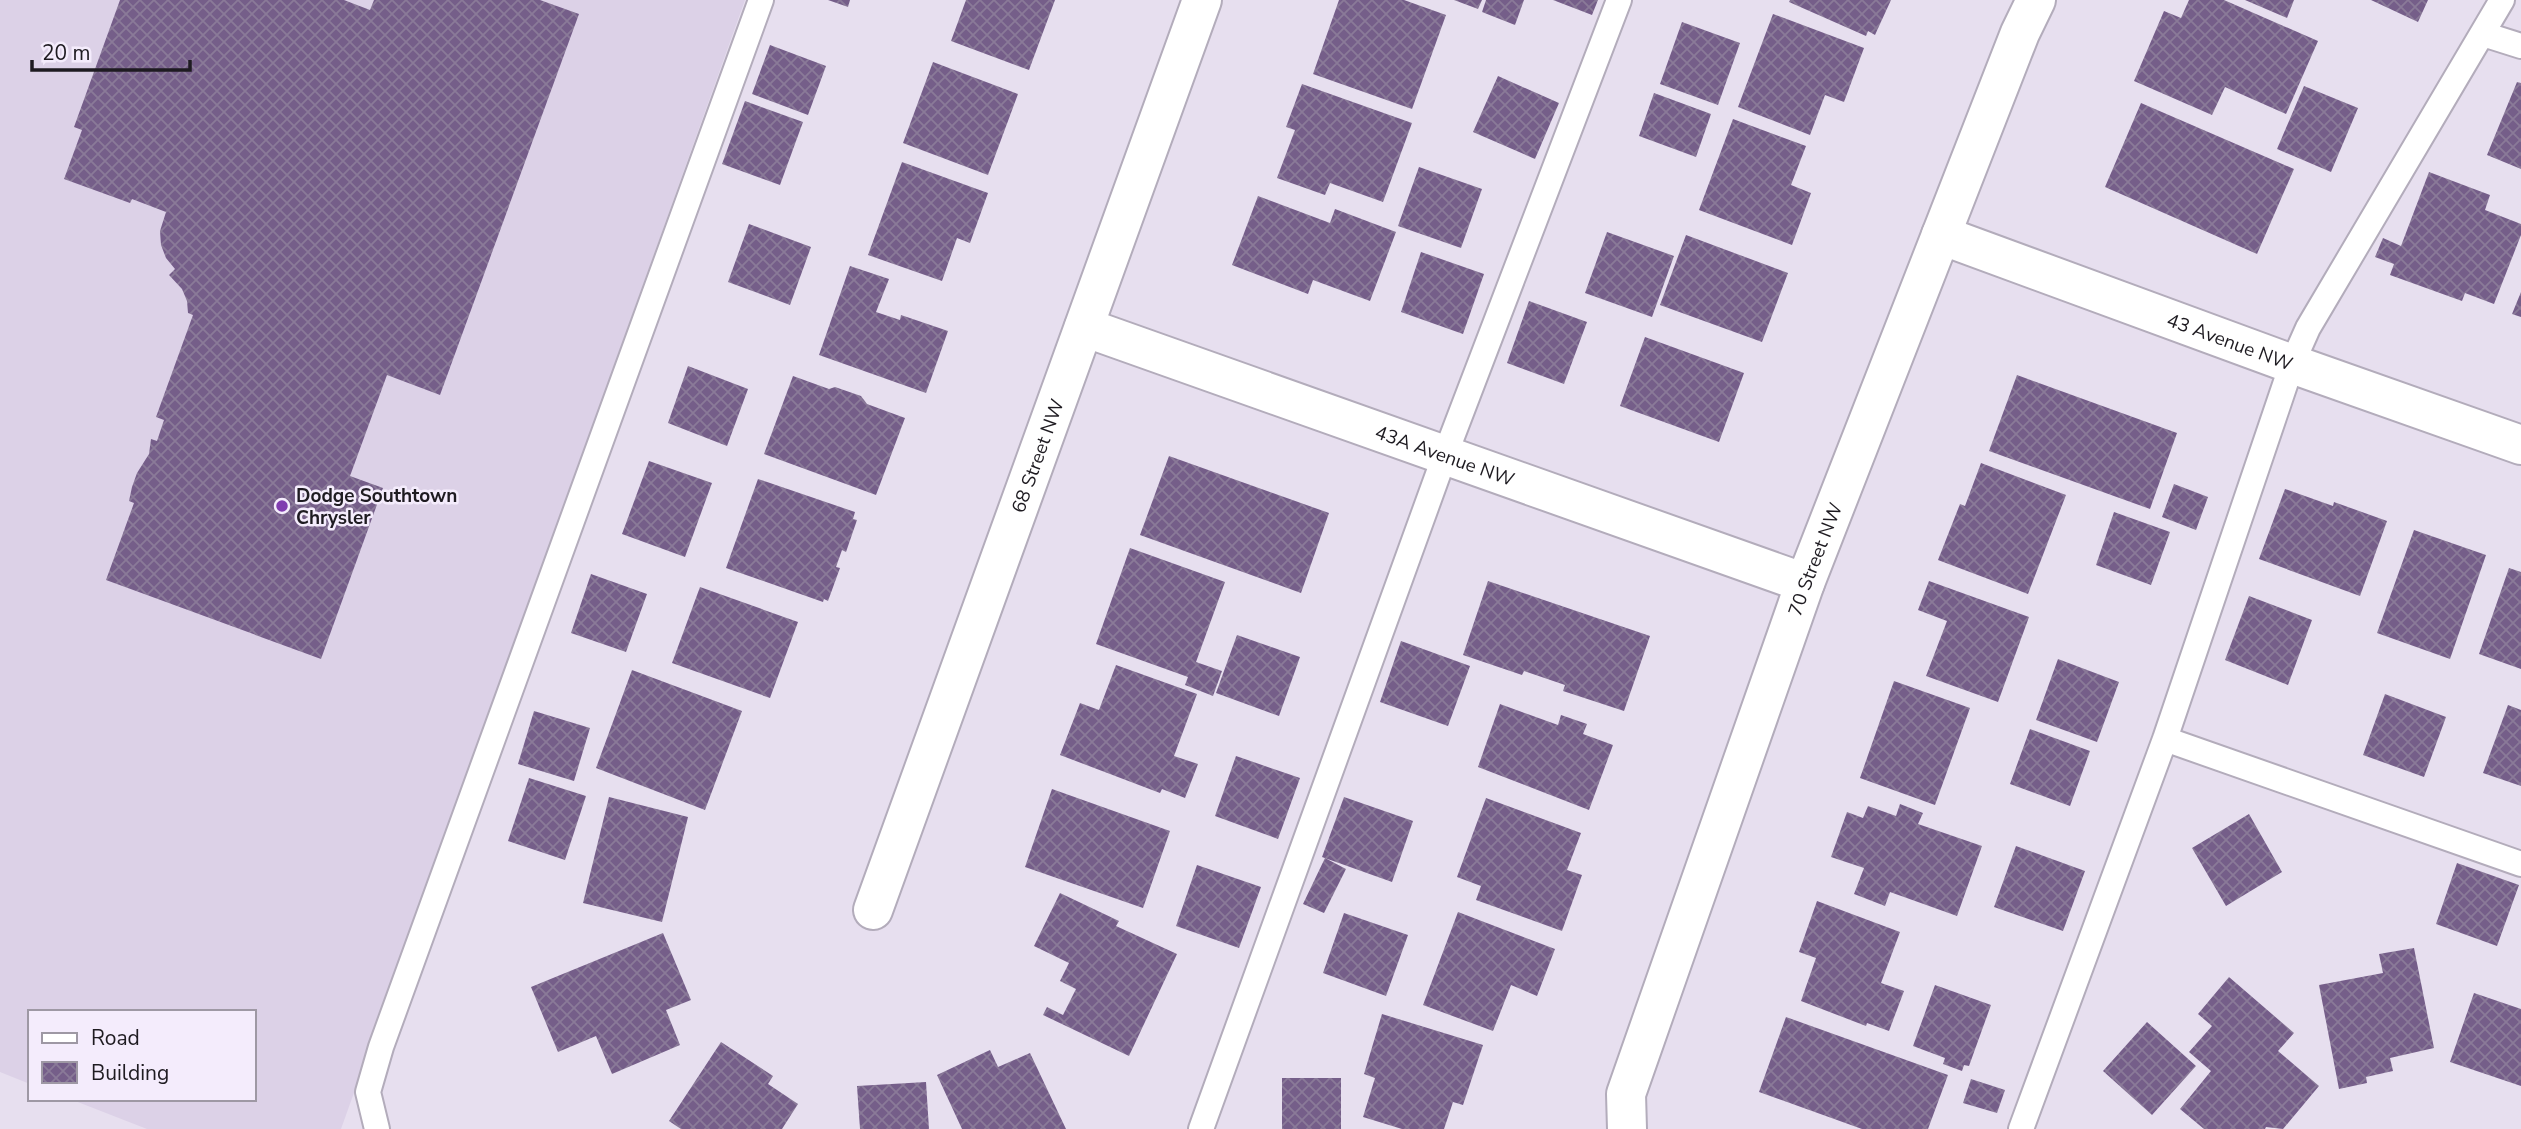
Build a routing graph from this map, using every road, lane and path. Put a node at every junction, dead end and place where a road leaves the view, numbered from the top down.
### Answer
1 (761, 0) edge
2 (1202, 0) edge
3 (1619, 0) edge
4 (2036, 0) edge
5 (2502, 0) edge
6 (2483, 34) junction
7 (2521, 46) edge
8 (1941, 234) junction
9 (1084, 327) junction
10 (2292, 364) junction
11 (2521, 445) edge
12 (1445, 455) junction
13 (1805, 583) junction
14 (2165, 739) junction
15 (2521, 864) edge
16 (873, 910) dead end
17 (377, 1129) edge
18 (1201, 1129) edge
19 (1627, 1129) edge
20 (2021, 1129) edge

1 - 17 lane
2 - 9 street, 68 Street NW
3 - 12 lane
4 - 8 street, 70 Street NW
5 - 6 lane
6 - 7 lane
6 - 10 lane
8 - 10 street, 43 Avenue NW
8 - 13 street, 70 Street NW
9 - 12 street, 43A Avenue NW
9 - 16 street, 68 Street NW
10 - 11 street, 43 Avenue NW
10 - 14 lane
12 - 13 street, 43A Avenue NW
12 - 18 lane
13 - 19 street, 70 Street NW
14 - 15 lane
14 - 20 lane

